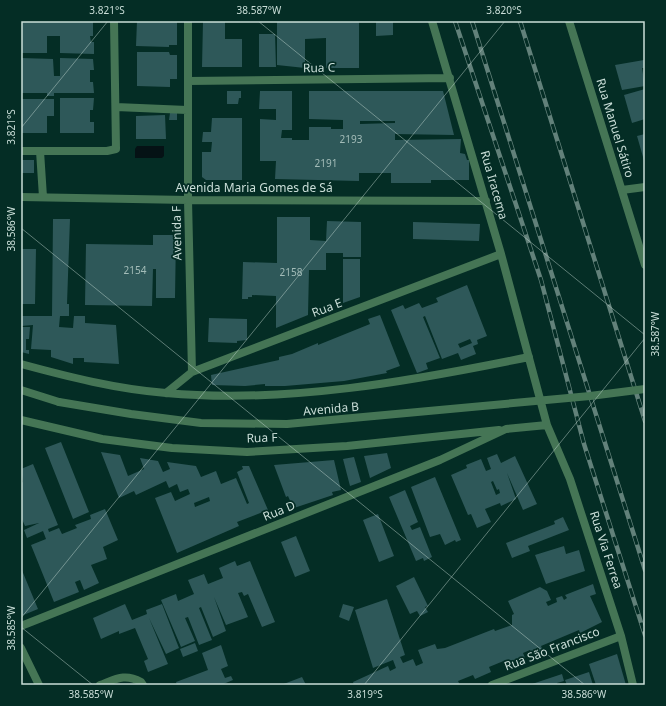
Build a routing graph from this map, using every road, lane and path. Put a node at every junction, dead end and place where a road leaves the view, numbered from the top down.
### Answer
1 (114, 21) edge
2 (188, 21) edge
3 (432, 21) edge
4 (569, 21) edge
5 (450, 78) junction
6 (188, 81) junction
7 (116, 107) junction
8 (187, 110) junction
9 (21, 151) edge
10 (40, 151) junction
11 (645, 187) edge
12 (622, 190) junction
13 (21, 197) edge
14 (43, 197) junction
15 (188, 200) junction
16 (486, 201) junction
17 (501, 254) junction
18 (645, 265) edge
19 (529, 357) junction
20 (21, 364) edge
21 (192, 372) junction
22 (645, 388) edge
23 (21, 390) edge
24 (166, 393) junction
25 (21, 420) edge
26 (547, 425) junction
27 (506, 429) junction
28 (21, 626) edge
29 (621, 636) junction
30 (21, 648) edge
31 (39, 685) edge
32 (100, 685) edge
33 (143, 685) edge
34 (492, 685) edge
35 (633, 685) edge

1 - 7 street
2 - 6 street, Avenida F
3 - 5 street, Rua Iracema
4 - 12 street, Rua Manuel Sátiro
5 - 6 street, Rua C
5 - 16 street, Rua Iracema
6 - 8 street, Avenida F
7 - 8 street
7 - 10 street
8 - 15 street, Avenida F
9 - 10 street
10 - 14 street
11 - 12 street
12 - 18 street, Rua Manuel Sátiro
13 - 14 street, Avenida Maria Gomes de Sá
14 - 15 street, Avenida Maria Gomes de Sá
15 - 16 street, Avenida Maria Gomes de Sá
15 - 21 street, Avenida F
16 - 17 street, Rua Iracema
17 - 19 street, Rua Iracema
17 - 21 street, Rua E
19 - 24 street
19 - 26 street, Rua Via Ferrea
20 - 24 street
21 - 24 street, Rua E
22 - 23 street, Avenida B, bridge
25 - 27 street, Rua F
26 - 27 street, Rua D
26 - 29 street, Rua Via Ferrea
27 - 28 street, Rua D
29 - 34 street, Rua São Francisco
29 - 35 street, Rua Via Ferrea
30 - 31 street
32 - 33 street

